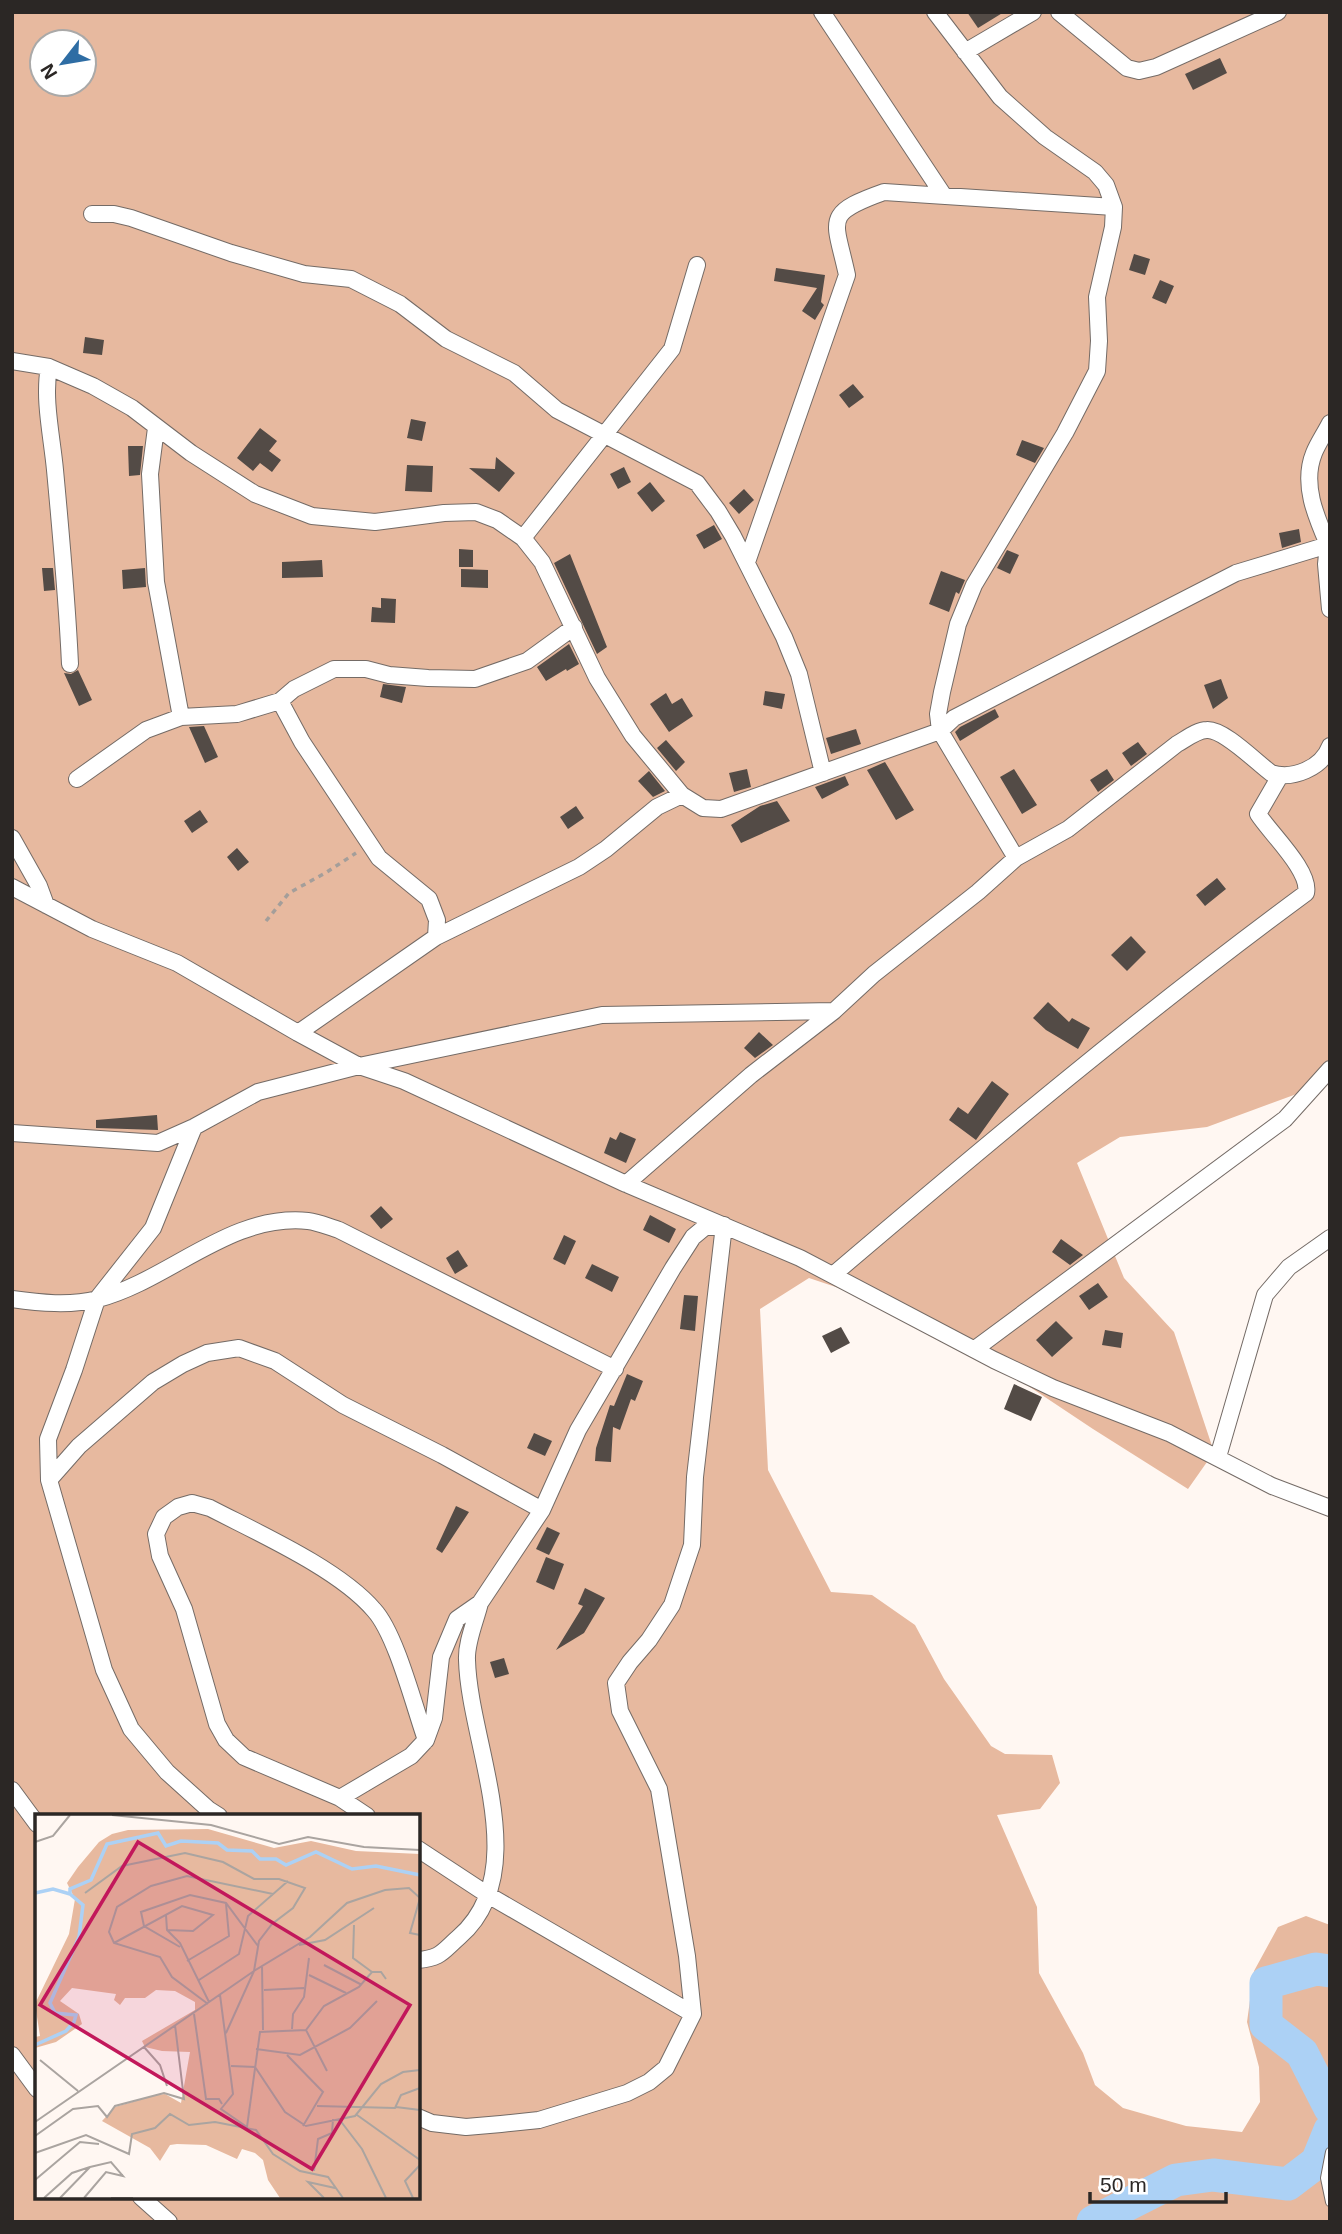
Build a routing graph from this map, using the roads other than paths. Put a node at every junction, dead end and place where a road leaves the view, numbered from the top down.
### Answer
1 (822, 12) edge
2 (1033, 12) edge
3 (1059, 12) edge
4 (1278, 12) edge
5 (941, 15) edge
6 (965, 52) junction
7 (944, 196) junction
8 (1114, 207) junction
9 (92, 214) dead end
10 (697, 265) dead end
11 (12, 361) edge
12 (49, 367) junction
13 (1330, 423) edge
14 (156, 428) junction
15 (603, 435) junction
16 (523, 538) junction
17 (1329, 547) edge
18 (747, 562) junction
19 (1330, 608) edge
20 (574, 626) junction
21 (70, 664) dead end
22 (280, 701) junction
23 (181, 717) junction
24 (940, 731) junction
25 (1330, 746) edge
26 (823, 772) junction
27 (1280, 776) junction
28 (77, 779) dead end
29 (682, 795) junction
30 (12, 838) edge
31 (1016, 858) junction
32 (12, 887) edge
33 (46, 905) junction
34 (436, 937) junction
35 (834, 1011) junction
36 (298, 1033) junction
37 (359, 1066) junction
38 (1330, 1069) edge
39 (194, 1127) junction
40 (12, 1133) edge
41 (626, 1184) junction
42 (724, 1225) junction
43 (1330, 1238) edge
44 (834, 1274) junction
45 (12, 1299) edge
46 (97, 1299) junction
47 (975, 1349) junction
48 (615, 1369) junction
49 (1219, 1457) junction
50 (49, 1480) junction
51 (1330, 1508) edge
52 (542, 1510) junction
53 (480, 1602) junction
54 (426, 1740) junction
55 (12, 1790) edge
56 (340, 1798) junction
57 (217, 1814) edge
58 (364, 1814) edge
59 (35, 1821) edge
60 (420, 1850) edge
61 (488, 1895) junction
62 (420, 1960) edge
63 (693, 2014) junction
64 (12, 2055) edge
65 (35, 2086) edge
66 (420, 2118) edge
67 (1330, 2152) edge
68 (143, 2199) edge
69 (1330, 2202) edge
70 (169, 2222) edge

1 - 7 street
2 - 6 street
3 - 4 street
5 - 6 street
6 - 8 street
7 - 8 street
7 - 18 street
8 - 24 street
9 - 15 street
10 - 15 street
11 - 12 street
12 - 14 street
12 - 21 street
13 - 17 street
14 - 16 street
14 - 23 street
15 - 16 street
15 - 18 street
16 - 20 street
17 - 19 street
17 - 24 street
18 - 26 street
20 - 22 street
20 - 29 street
22 - 23 street
22 - 34 street
23 - 28 street
24 - 26 street
24 - 31 street
25 - 27 street
26 - 29 street
27 - 31 street
27 - 44 street
29 - 34 street
30 - 33 street
31 - 35 street
32 - 33 street
33 - 36 street
34 - 36 street
35 - 37 street
35 - 41 street
36 - 37 street
37 - 39 street
37 - 41 street
38 - 47 street
39 - 40 street
39 - 46 street
41 - 42 street
42 - 44 street
42 - 48 street
42 - 63 street
43 - 49 street
44 - 47 street
45 - 46 street
46 - 48 street
46 - 50 street
47 - 49 street
48 - 52 street
49 - 51 street
50 - 52 street
50 - 57 street
52 - 53 street
53 - 54 street
53 - 61 street
54 - 56 street
54 - 56 street
55 - 59 street
56 - 58 street
60 - 61 street
61 - 62 street
61 - 63 street
63 - 66 street
64 - 65 street
67 - 69 lane
68 - 70 street

